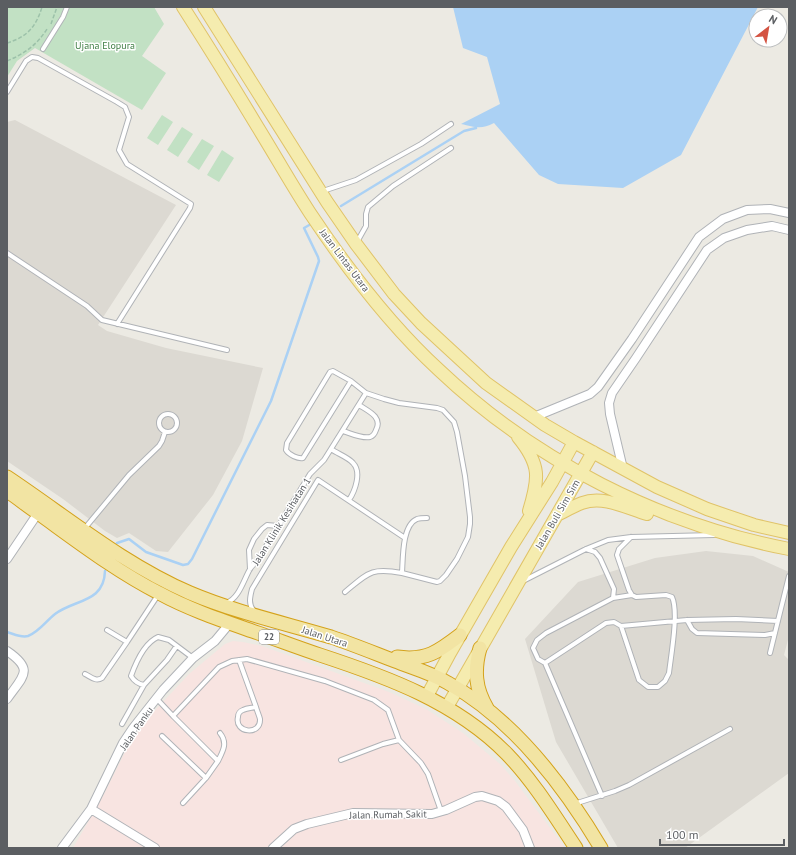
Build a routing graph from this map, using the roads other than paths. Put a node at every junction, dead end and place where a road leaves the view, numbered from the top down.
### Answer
1 (67, 7) edge
2 (183, 7) edge
3 (204, 7) edge
4 (43, 49) dead end
5 (7, 92) edge
6 (451, 124) dead end
7 (451, 148) dead end
8 (324, 197) junction
9 (789, 213) edge
10 (789, 230) edge
11 (356, 244) junction
12 (7, 253) edge
13 (117, 324) junction
14 (227, 350) dead end
15 (351, 381) junction
16 (366, 393) junction
17 (359, 405) junction
18 (534, 417) junction
19 (503, 424) junction
20 (343, 431) junction
21 (166, 432) junction
22 (574, 442) junction
23 (331, 450) junction
24 (593, 452) junction
25 (563, 463) junction
26 (624, 469) junction
27 (580, 473) junction
28 (7, 477) edge
29 (7, 491) edge
30 (349, 500) junction
31 (38, 513) junction
32 (556, 515) junction
33 (427, 518) dead end
34 (689, 523) junction
35 (526, 524) junction
36 (278, 526) junction
37 (83, 530) junction
38 (789, 533) edge
39 (725, 535) junction
40 (405, 538) junction
41 (631, 538) junction
42 (586, 549) junction
43 (789, 549) edge
44 (101, 550) junction
45 (7, 559) edge
46 (120, 564) junction
47 (250, 569) junction
48 (402, 573) junction
49 (789, 576) edge
50 (516, 585) junction
51 (345, 592) dead end
52 (159, 593) junction
53 (632, 595) junction
54 (613, 598) junction
55 (220, 604) junction
56 (258, 616) junction
57 (687, 620) junction
58 (778, 621) junction
59 (674, 622) junction
60 (230, 623) junction
61 (621, 626) junction
62 (107, 630) dead end
63 (775, 633) junction
64 (460, 636) junction
65 (127, 642) junction
66 (342, 642) junction
67 (176, 647) junction
68 (480, 648) junction
69 (7, 651) edge
70 (770, 653) dead end
71 (380, 655) junction
72 (193, 658) junction
73 (239, 660) junction
74 (545, 663) junction
75 (347, 664) junction
76 (85, 674) dead end
77 (437, 677) junction
78 (144, 685) junction
79 (457, 688) junction
80 (427, 696) junction
81 (7, 699) edge
82 (157, 699) junction
83 (256, 707) junction
84 (447, 707) junction
85 (489, 712) junction
86 (173, 716) junction
87 (122, 724) dead end
88 (730, 729) dead end
89 (220, 733) dead end
90 (162, 736) dead end
91 (399, 740) junction
92 (340, 760) dead end
93 (218, 761) junction
94 (206, 778) junction
95 (602, 796) junction
96 (183, 803) dead end
97 (572, 805) junction
98 (91, 809) junction
99 (441, 812) junction
100 (575, 847) edge
101 (62, 848) edge
102 (155, 848) edge
103 (273, 848) edge
104 (530, 848) edge
105 (601, 848) edge

1 - 4 lane
2 - 19 main road, Jalan Lintas Utara
3 - 8 main road, Jalan Lintas Utara
5 - 13 lane
6 - 8 lane
7 - 11 lane
8 - 11 main road, Jalan Lintas Utara
9 - 18 street
10 - 26 street
11 - 18 main road, Jalan Lintas Utara
12 - 13 lane
13 - 14 lane
15 - 15 lane
15 - 16 lane
16 - 17 lane, Jalan Klinik Kesihatan 1
16 - 48 lane
17 - 20 lane, Jalan Klinik Kesihatan 1
17 - 20 lane
18 - 22 main road, Jalan Lintas Utara
19 - 25 main road, Jalan Lintas Utara
19 - 35 main road
20 - 23 lane, Jalan Klinik Kesihatan 1
21 - 21 lane
21 - 37 lane
22 - 24 main road
22 - 25 main road, Jalan Buli Sim Sim
23 - 30 lane
23 - 36 lane, Jalan Klinik Kesihatan 1
24 - 26 main road
24 - 27 main road
25 - 27 main road, Jalan Lintas Utara
25 - 35 main road, Jalan Buli Sim Sim
26 - 38 main road
27 - 32 main road, Jalan Buli Sim Sim
27 - 34 main road, Jalan Buli Sim Sim
28 - 37 highway, Jalan Utara / 22
29 - 31 highway, Jalan Utara / 22
30 - 40 lane
30 - 56 lane
31 - 44 highway, Jalan Utara / 22
31 - 45 street
32 - 34 main road
32 - 50 main road, Jalan Buli Sim Sim
33 - 40 lane
34 - 39 main road, Jalan Buli Sim Sim
35 - 64 main road, Jalan Buli Sim Sim
36 - 47 lane, Jalan Klinik Kesihatan 1
36 - 47 lane
37 - 44 highway, Jalan Utara / 22
39 - 41 lane
39 - 43 main road, Jalan Buli Sim Sim
40 - 48 lane
41 - 42 lane
41 - 53 lane
42 - 50 lane
42 - 54 lane
44 - 46 highway, Jalan Utara / 22
46 - 52 highway, Jalan Utara / 22
46 - 55 highway, Jalan Utara / 22
47 - 55 lane, Jalan Klinik Kesihatan 1
48 - 51 lane
49 - 58 lane
50 - 68 main road, Jalan Buli Sim Sim
52 - 60 highway, Jalan Utara / 22
52 - 65 lane
53 - 54 lane
53 - 59 lane
54 - 74 lane
55 - 56 highway, Jalan Utara / 22
56 - 66 highway, Jalan Utara / 22
57 - 58 lane
57 - 59 lane
57 - 63 lane
58 - 63 lane
59 - 61 lane
59 - 61 lane
60 - 72 street, Jalan Panku
60 - 75 highway, Jalan Utara / 22
61 - 74 lane
62 - 65 lane
63 - 70 lane
64 - 71 highway
64 - 77 main road, Jalan Buli Sim Sim
65 - 76 lane
66 - 71 highway, Jalan Utara / 22
66 - 75 highway
67 - 72 lane
67 - 78 lane
67 - 78 lane
68 - 79 main road, Jalan Buli Sim Sim
68 - 85 highway
69 - 81 street
71 - 77 highway, Jalan Utara / 22
72 - 82 street, Jalan Panku
73 - 83 lane
73 - 86 lane
73 - 91 lane
74 - 95 lane
75 - 80 highway, Jalan Utara / 22
77 - 79 highway, Jalan Utara / 22
77 - 80 main road, Jalan Buli Sim Sim
78 - 87 lane
79 - 84 main road, Jalan Buli Sim Sim
79 - 85 highway, Jalan Utara / 22
80 - 84 highway, Jalan Utara / 22
82 - 86 lane
82 - 98 street, Jalan Panku
83 - 83 lane
84 - 100 highway, Jalan Utara / 22
85 - 97 highway, Jalan Utara / 22
86 - 93 lane
88 - 95 lane
89 - 93 lane
90 - 94 lane
91 - 92 lane
91 - 99 lane
93 - 94 lane
94 - 96 lane
95 - 97 lane
97 - 105 highway, Jalan Utara / 22
98 - 101 street, Jalan Panku
98 - 102 street
99 - 103 street, Jalan Rumah Sakit
99 - 104 street, Jalan Rumah Sakit

